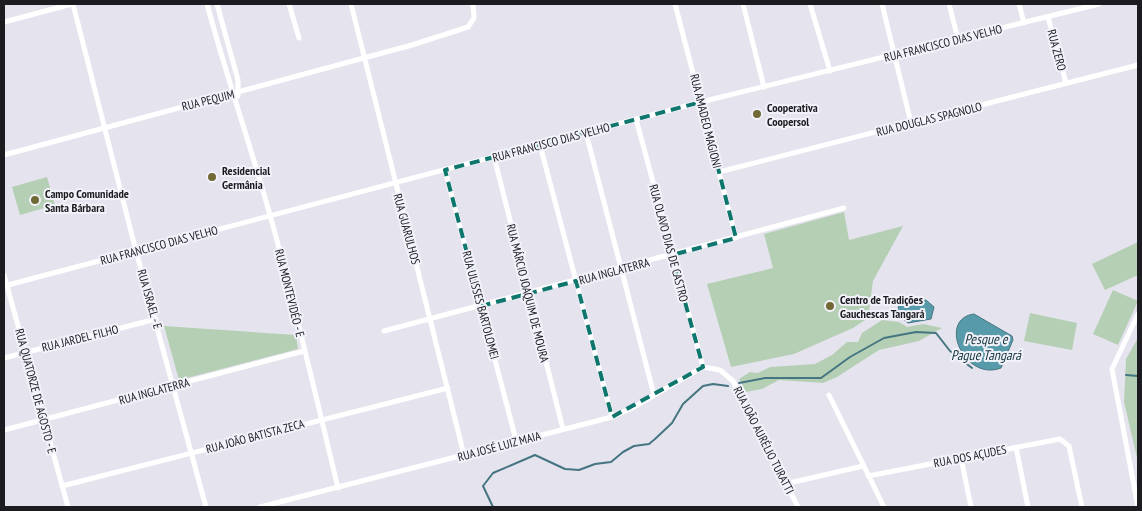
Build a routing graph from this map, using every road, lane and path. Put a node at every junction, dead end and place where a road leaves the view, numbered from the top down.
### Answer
1 (73, 4) edge
2 (207, 4) edge
3 (217, 4) edge
4 (290, 4) edge
5 (351, 4) edge
6 (473, 4) edge
7 (675, 4) edge
8 (743, 4) edge
9 (810, 4) edge
10 (882, 4) edge
11 (949, 4) edge
12 (1019, 4) edge
13 (1099, 4) edge
14 (1088, 5) edge
15 (1048, 17) junction
16 (4, 20) edge
17 (1024, 23) junction
18 (299, 38) dead end
19 (958, 39) junction
20 (894, 55) junction
21 (365, 58) junction
22 (1138, 65) edge
23 (830, 71) junction
24 (1066, 83) junction
25 (764, 87) junction
26 (235, 93) junction
27 (701, 102) junction
28 (636, 120) junction
29 (910, 123) junction
30 (106, 127) junction
31 (586, 133) junction
32 (540, 145) junction
33 (4, 155) edge
34 (494, 157) junction
35 (445, 170) junction
36 (719, 172) junction
37 (395, 184) junction
38 (844, 208) dead end
39 (270, 216) junction
40 (736, 238) junction
41 (136, 251) junction
42 (672, 256) junction
43 (621, 269) junction
44 (4, 276) edge
45 (576, 281) junction
46 (5, 286) edge
47 (528, 293) junction
48 (481, 306) junction
49 (1138, 314) edge
50 (156, 319) junction
51 (432, 320) junction
52 (384, 331) dead end
53 (304, 350) junction
54 (25, 352) junction
55 (4, 358) edge
56 (703, 367) junction
57 (174, 386) junction
58 (448, 388) junction
59 (654, 395) junction
60 (829, 395) dead end
61 (612, 417) junction
62 (321, 419) junction
63 (44, 420) junction
64 (562, 429) junction
65 (4, 430) edge
66 (516, 440) junction
67 (1016, 447) junction
68 (192, 453) junction
69 (464, 455) junction
70 (961, 458) junction
71 (863, 466) junction
72 (868, 476) junction
73 (785, 484) junction
74 (62, 486) junction
75 (338, 488) junction
76 (68, 507) edge
77 (206, 507) edge
78 (260, 507) edge
79 (798, 507) edge
80 (884, 507) edge
81 (971, 507) edge
82 (1028, 507) edge
83 (1082, 507) edge
84 (1138, 507) edge

1 - 16 street
1 - 30 street, RUA ISRAEL - E
2 - 26 street, RUA MONTEVIDÉO - E
3 - 26 street, RUA MONTEVIDÉO - E
4 - 18 street
5 - 21 street, RUA GUARULHOS
6 - 21 street, RUA PEQUIM
7 - 27 street, RUA AMADEO MAGIONI
8 - 25 street
9 - 23 street
10 - 20 street
11 - 19 street
12 - 17 street
13 - 14 street, RUA FRANCISCO DIAS VELHO
14 - 15 street, RUA FRANCISCO DIAS VELHO
15 - 17 street, RUA FRANCISCO DIAS VELHO
15 - 24 street, RUA ZERO
17 - 19 street, RUA FRANCISCO DIAS VELHO
19 - 20 street, RUA FRANCISCO DIAS VELHO
20 - 23 street, RUA FRANCISCO DIAS VELHO
20 - 29 street
21 - 26 street, RUA PEQUIM
21 - 37 street, RUA GUARULHOS
22 - 24 street, RUA DOUGLAS SPAGNOLO
23 - 25 street, RUA FRANCISCO DIAS VELHO
24 - 29 street, RUA DOUGLAS SPAGNOLO
25 - 27 street, RUA FRANCISCO DIAS VELHO
26 - 30 street, RUA PEQUIM
26 - 39 street, RUA MONTEVIDÉO - E
27 - 28 street, RUA FRANCISCO DIAS VELHO
27 - 36 street, RUA AMADEO MAGIONI
28 - 31 street, RUA FRANCISCO DIAS VELHO
28 - 42 street, RUA OLAVO DIAS DE CASTRO
29 - 36 street, RUA DOUGLAS SPAGNOLO
30 - 33 street, RUA PEQUIM
30 - 41 street, RUA ISRAEL - E
31 - 32 street, RUA FRANCISCO DIAS VELHO
31 - 43 street
32 - 34 street, RUA FRANCISCO DIAS VELHO
32 - 45 street
34 - 35 street, RUA FRANCISCO DIAS VELHO
34 - 47 street, RUA MÁRCIO JOAQUIM DE MOURA
35 - 37 street, RUA FRANCISCO DIAS VELHO
35 - 48 street, RUA ULISSES BARTOLOMEI
36 - 40 street, RUA AMADEO MAGIONI
37 - 39 street, RUA FRANCISCO DIAS VELHO
37 - 51 street, RUA GUARULHOS
38 - 40 street, RUA INGLATERRA
39 - 41 street, RUA FRANCISCO DIAS VELHO
39 - 53 street, RUA MONTEVIDÉO - E
40 - 42 street, RUA INGLATERRA
41 - 46 street, RUA FRANCISCO DIAS VELHO
41 - 50 street, RUA ISRAEL - E
42 - 43 street, RUA INGLATERRA
42 - 56 street, RUA OLAVO DIAS DE CASTRO
43 - 45 street, RUA INGLATERRA
43 - 59 street
44 - 46 street, RUA QUATORZE DE AGOSTO - E
45 - 47 street, RUA INGLATERRA
45 - 61 street
46 - 54 street, RUA QUATORZE DE AGOSTO - E
47 - 48 street, RUA INGLATERRA
47 - 64 street, RUA MÁRCIO JOAQUIM DE MOURA
48 - 51 street, RUA INGLATERRA
48 - 66 street, RUA ULISSES BARTOLOMEI
49 - 84 street
50 - 54 street, RUA JARDEL FILHO
50 - 57 street, RUA ISRAEL - E
51 - 52 street, RUA INGLATERRA
51 - 58 street, RUA GUARULHOS
53 - 57 street, RUA INGLATERRA
53 - 62 street, RUA MONTEVIDÉO - E
54 - 55 street, RUA JARDEL FILHO
54 - 63 street, RUA QUATORZE DE AGOSTO - E
56 - 59 street, RUA JOSÉ LUIZ MAIA
56 - 73 street, RUA JOÃO AURÉLIO TURATTI
57 - 63 street, RUA INGLATERRA
57 - 68 street, RUA ISRAEL - E
58 - 62 street, RUA JOÃO BATISTA ZECA
58 - 69 street, RUA GUARULHOS
59 - 61 street, RUA JOSÉ LUIZ MAIA
60 - 71 street
61 - 64 street, RUA JOSÉ LUIZ MAIA
62 - 68 street, RUA JOÃO BATISTA ZECA
62 - 75 street, RUA MONTEVIDÉO - E
63 - 65 street, RUA INGLATERRA
63 - 74 street, RUA QUATORZE DE AGOSTO - E
64 - 66 street, RUA JOSÉ LUIZ MAIA
66 - 69 street, RUA JOSÉ LUIZ MAIA
67 - 70 street, RUA DOS AÇUDES
67 - 82 street
67 - 83 street, RUA DOS AÇUDES
68 - 74 street, RUA JOÃO BATISTA ZECA
68 - 77 street, RUA ISRAEL - E
69 - 75 street, RUA JOSÉ LUIZ MAIA
70 - 72 street, RUA DOS AÇUDES
70 - 81 street
71 - 72 street
71 - 73 street
72 - 80 street
73 - 79 street, RUA JOÃO AURÉLIO TURATTI
74 - 76 street, RUA QUATORZE DE AGOSTO - E
75 - 78 street, RUA JOSÉ LUIZ MAIA

